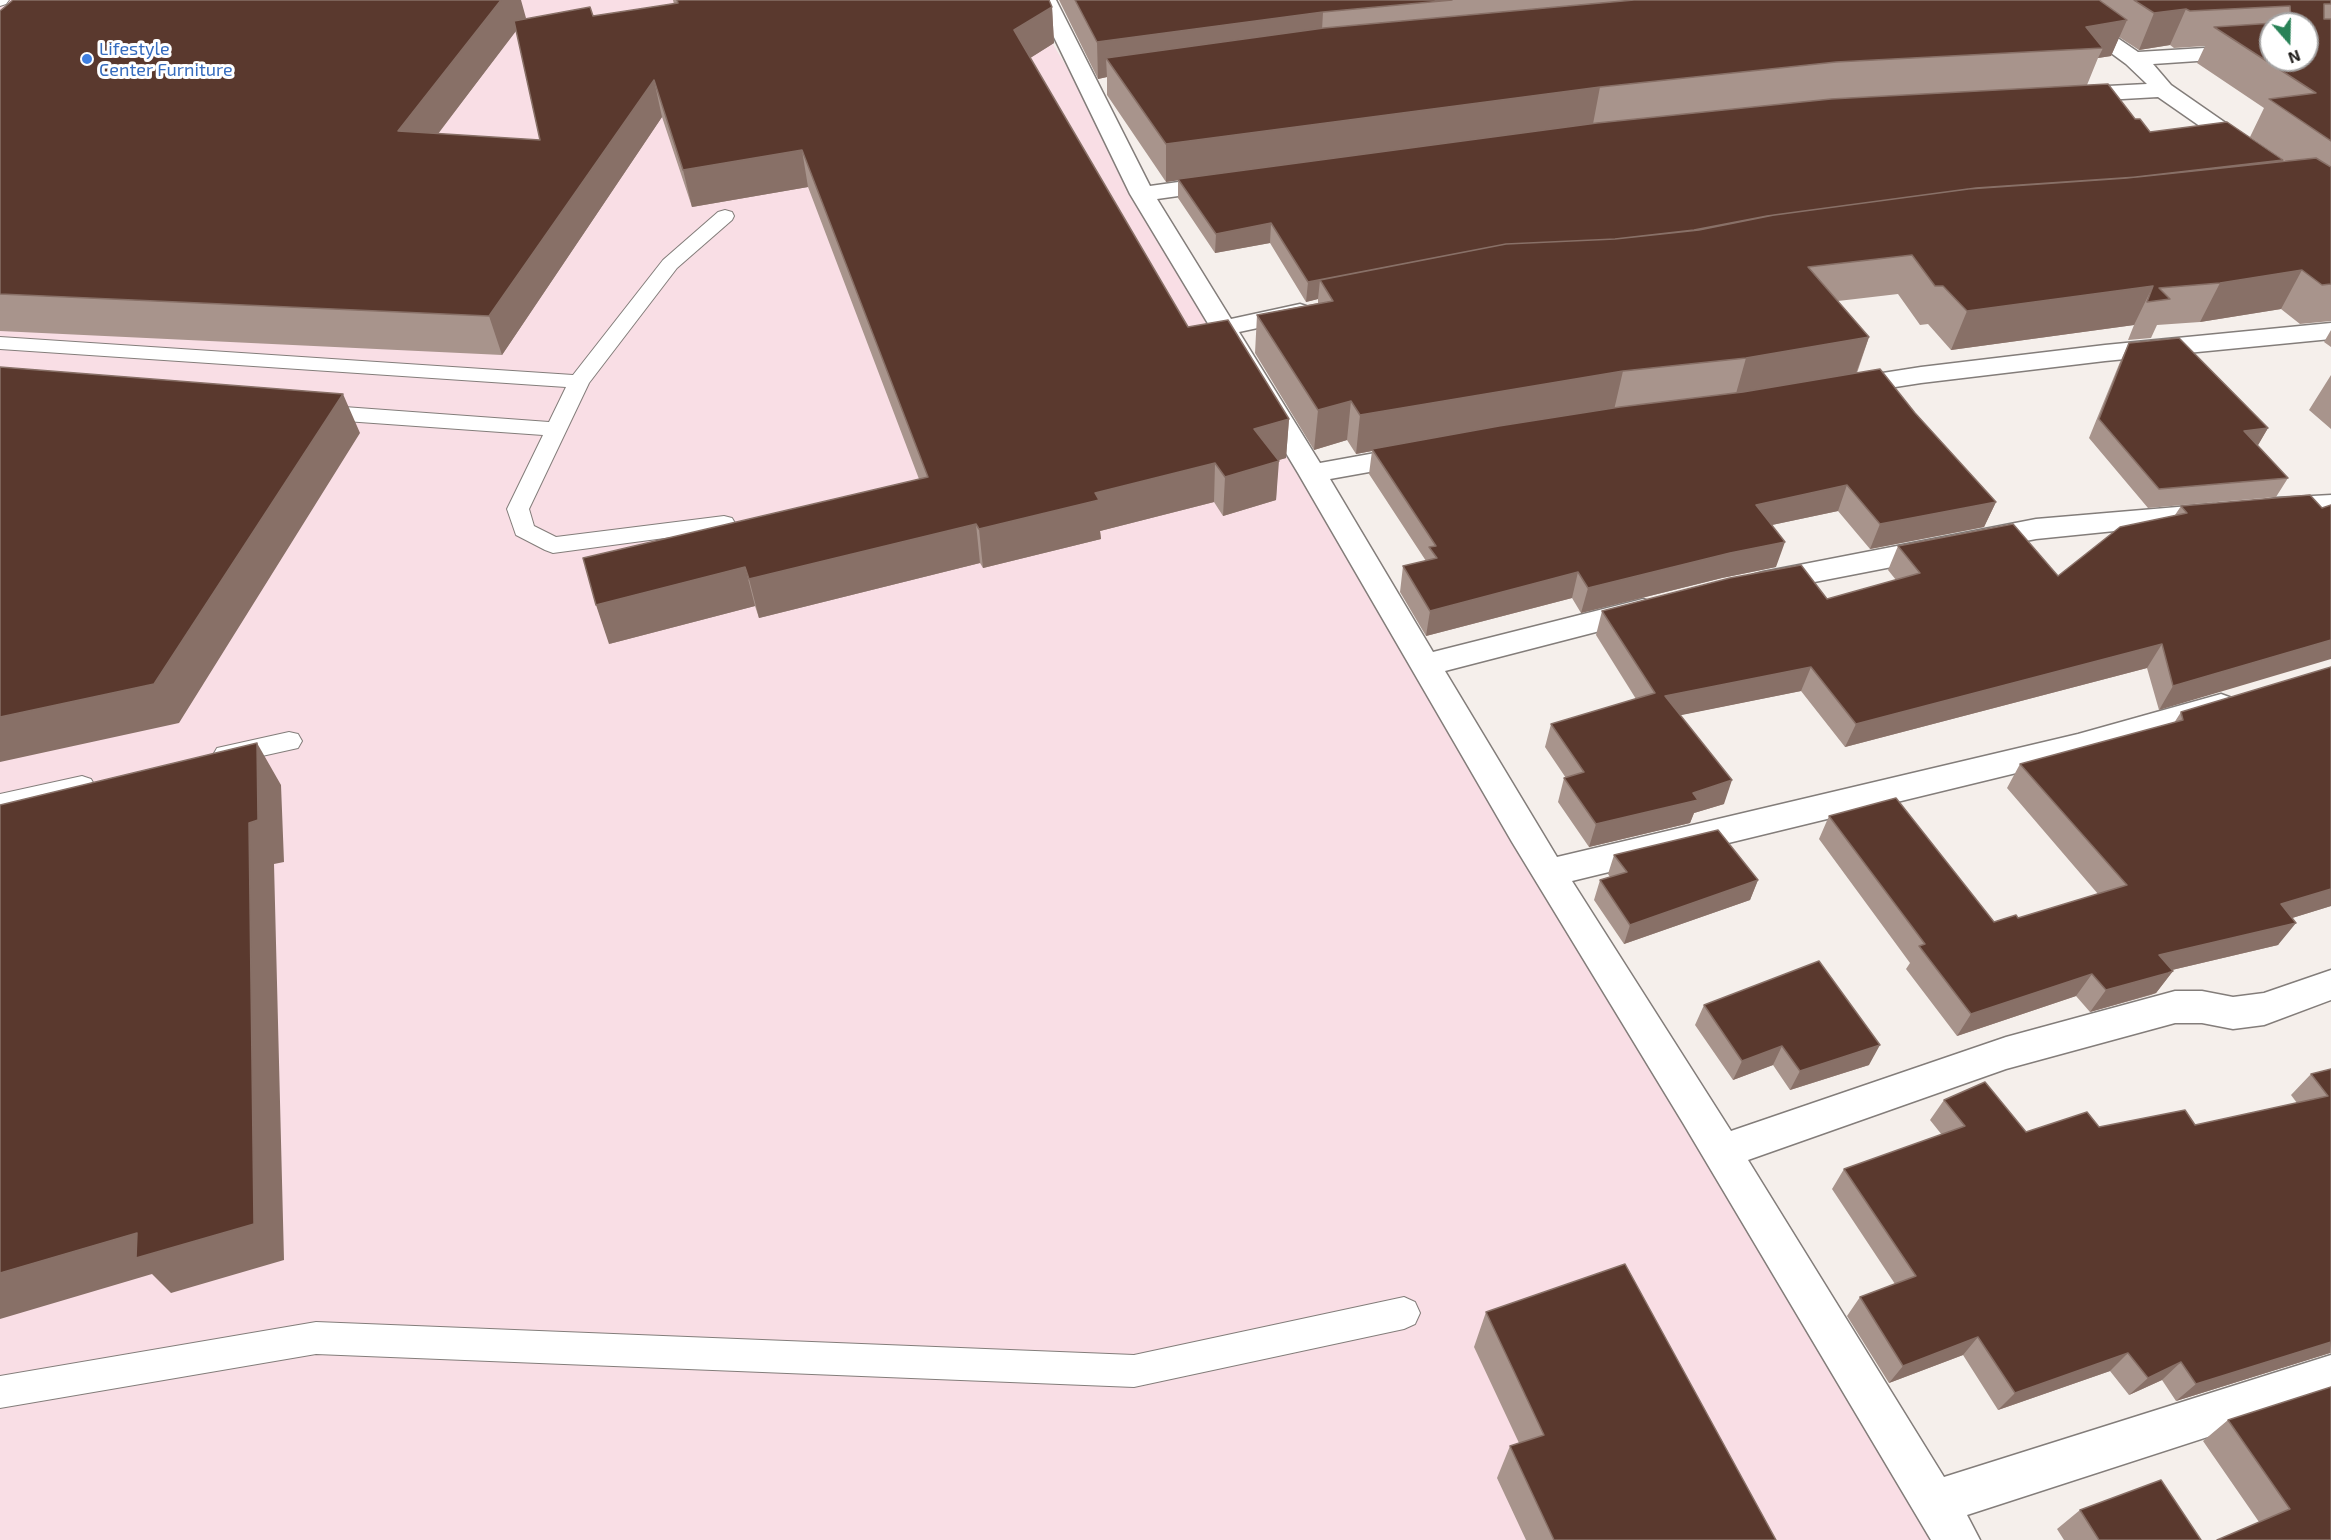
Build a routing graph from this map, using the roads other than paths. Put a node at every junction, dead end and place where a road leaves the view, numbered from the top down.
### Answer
1 (1046, 0) edge
2 (2049, 0) edge
3 (2259, 51) edge
4 (2134, 59) junction
5 (2163, 90) junction
6 (2052, 96) edge
7 (2261, 158) edge
8 (1246, 180) edge
9 (1142, 194) junction
10 (725, 216) dead end
11 (1324, 307) edge
12 (1223, 328) junction
13 (2331, 331) edge
14 (0, 344) edge
15 (579, 382) junction
16 (1825, 390) edge
17 (296, 410) edge
18 (556, 429) junction
19 (1437, 450) edge
20 (1312, 473) junction
21 (2331, 504) edge
22 (724, 523) edge
23 (1734, 587) edge
24 (1665, 604) edge
25 (1425, 665) junction
26 (2249, 697) edge
27 (289, 741) dead end
28 (208, 759) edge
29 (104, 781) edge
30 (0, 804) edge
31 (1549, 873) junction
32 (2331, 985) edge
33 (1721, 1152) junction
34 (1404, 1313) dead end
35 (2331, 1377) edge
36 (0, 1392) edge
37 (1934, 1503) junction
38 (1957, 1540) edge

1 - 9 street
2 - 4 street
3 - 4 street
4 - 5 street
5 - 6 street
5 - 7 street
8 - 9 street
9 - 12 street
10 - 15 lane
11 - 12 street
12 - 20 street
13 - 16 street
14 - 15 lane
15 - 18 lane
17 - 18 lane
18 - 22 lane
19 - 20 street
20 - 25 street
21 - 23 street
24 - 25 street
25 - 31 street
26 - 31 street
27 - 28 lane
29 - 30 lane
31 - 33 street
32 - 33 street
33 - 37 street
34 - 36 lane
35 - 37 street
37 - 38 street

